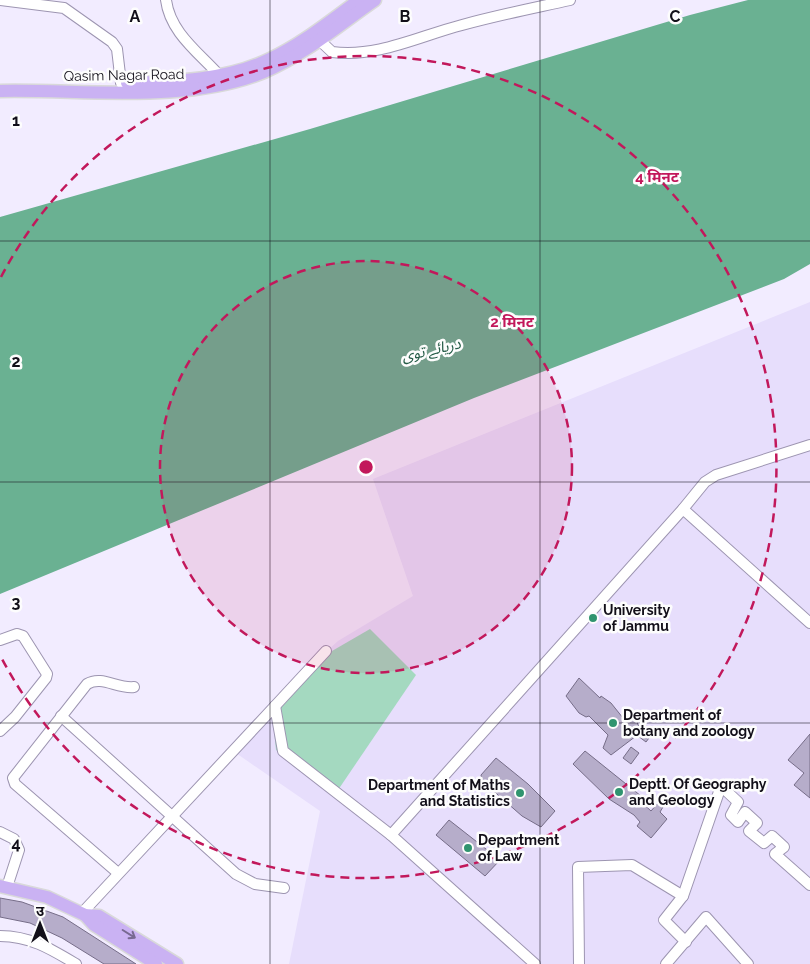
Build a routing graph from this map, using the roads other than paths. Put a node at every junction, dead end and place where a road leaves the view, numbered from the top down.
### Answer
1 (0, 0) edge
2 (166, 0) edge
3 (359, 0) edge
4 (375, 0) edge
5 (570, 0) edge
6 (316, 36) junction
7 (218, 74) junction
8 (0, 83) edge
9 (121, 83) junction
10 (0, 91) edge
11 (810, 445) edge
12 (683, 509) junction
13 (810, 623) edge
14 (0, 640) edge
15 (326, 651) dead end
16 (134, 687) dead end
17 (276, 706) junction
18 (61, 716) junction
19 (0, 731) edge
20 (171, 817) junction
21 (0, 832) edge
22 (391, 836) junction
23 (118, 873) junction
24 (810, 885) edge
25 (3, 887) edge
26 (284, 888) dead end
27 (683, 896) junction
28 (84, 914) junction
29 (0, 936) edge
30 (686, 942) junction
31 (76, 964) edge
32 (156, 964) edge
33 (177, 964) edge
34 (535, 964) edge
35 (579, 964) edge
36 (666, 964) edge
37 (748, 964) edge

1 - 9 street
2 - 7 street
3 - 6 main road, Qasim Nagar Road
4 - 6 main road, Qasim Nagar Road
5 - 6 street
6 - 7 main road, Qasim Nagar Road
6 - 10 main road, Qasim Nagar Road
7 - 9 main road, Qasim Nagar Road
8 - 9 main road, Qasim Nagar Road
11 - 12 street
12 - 13 street
12 - 22 street
14 - 19 street
15 - 17 street
16 - 18 street
17 - 20 street
17 - 22 street
18 - 20 street
18 - 23 street
20 - 23 street
20 - 26 street
21 - 25 street
22 - 34 street
23 - 28 street
24 - 27 street
25 - 28 main road
27 - 30 street
27 - 35 street
28 - 32 main road
28 -> 33 main road
29 - 31 street
30 - 36 street
30 - 37 street

